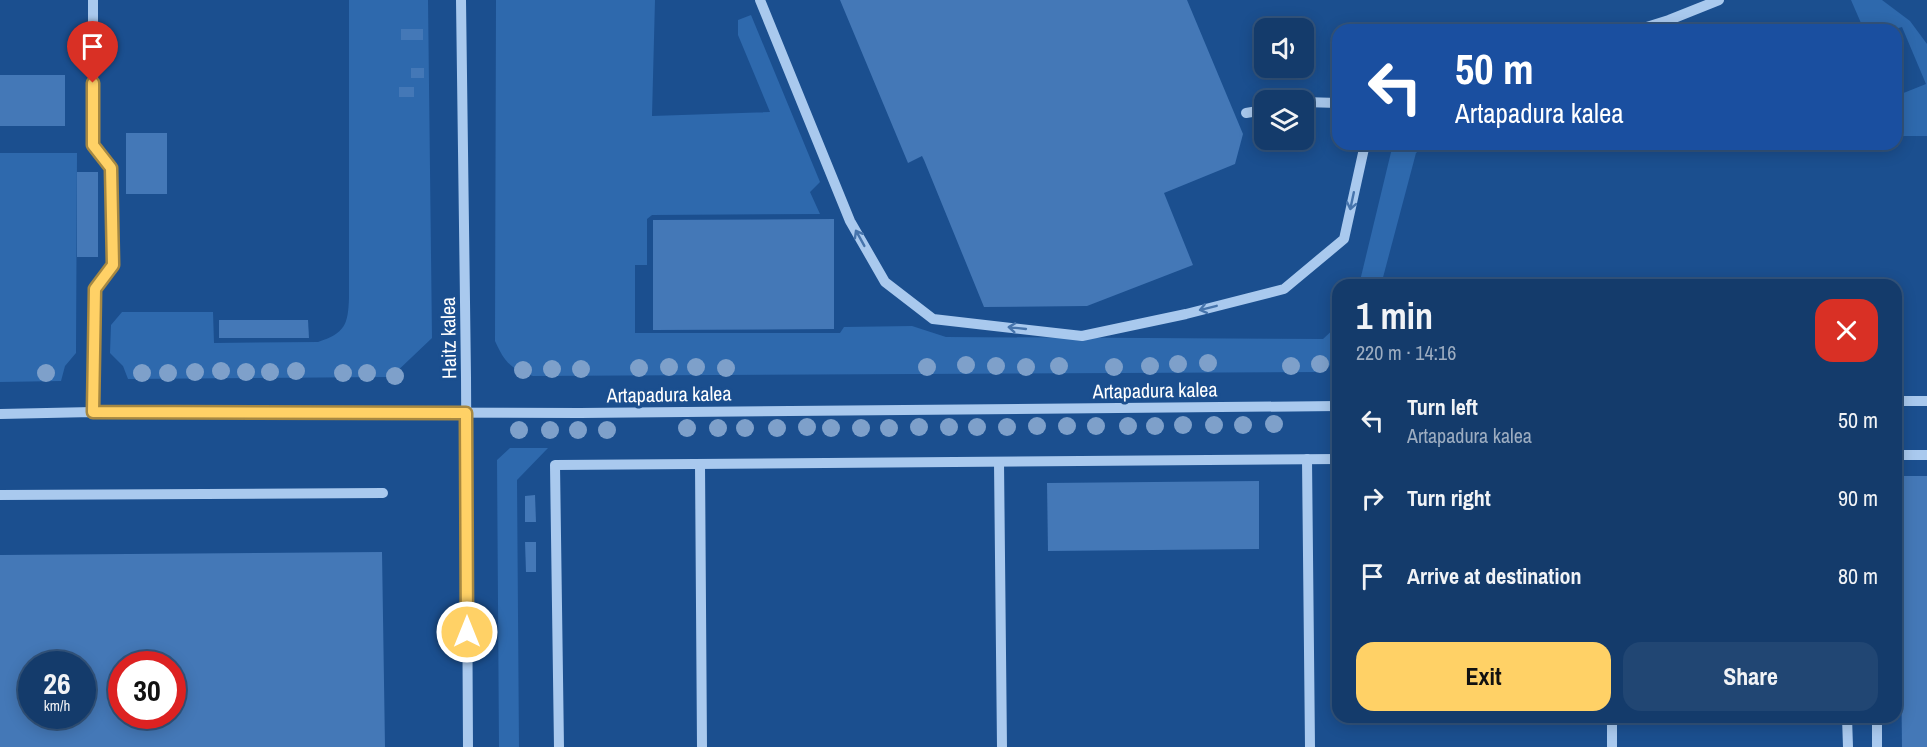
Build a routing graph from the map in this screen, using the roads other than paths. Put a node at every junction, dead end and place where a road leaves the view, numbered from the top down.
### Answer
1 (93, 0) edge
2 (461, 0) edge
3 (760, 0) edge
4 (1719, 0) edge
5 (1656, 24) edge
6 (1314, 102) edge
7 (1332, 103) edge
8 (1254, 112) edge
9 (1246, 113) dead end
10 (1364, 150) edge
11 (1902, 401) edge
12 (1927, 401) edge
13 (1332, 406) edge
14 (93, 412) junction
15 (466, 413) junction
16 (0, 414) edge
17 (1902, 455) edge
18 (1927, 455) edge
19 (1307, 459) junction
20 (1332, 459) edge
21 (999, 462) junction
22 (700, 464) junction
23 (383, 493) dead end
24 (0, 495) edge
25 (1612, 723) edge
26 (1847, 723) edge
27 (1877, 723) edge
28 (468, 747) edge
29 (559, 747) edge
30 (702, 747) edge
31 (1002, 747) edge
32 (1310, 747) edge
33 (1612, 747) edge
34 (1848, 747) edge
35 (1877, 747) edge

1 - 14 street
2 - 15 street, Haitz kalea
10 -> 3 street
4 - 5 street
6 - 7 street
8 - 9 street
11 - 12 street
13 - 15 street, Artapadura kalea
14 - 15 street, Artapadura kalea
14 - 16 street, Artapadura kalea
15 - 28 street, Haitz kalea
17 - 18 street
19 - 20 street
19 - 21 street
19 - 32 street
21 - 22 street
21 - 31 street
22 - 29 street
22 - 30 street
23 - 24 street
25 - 33 street
26 - 34 street
27 - 35 street

